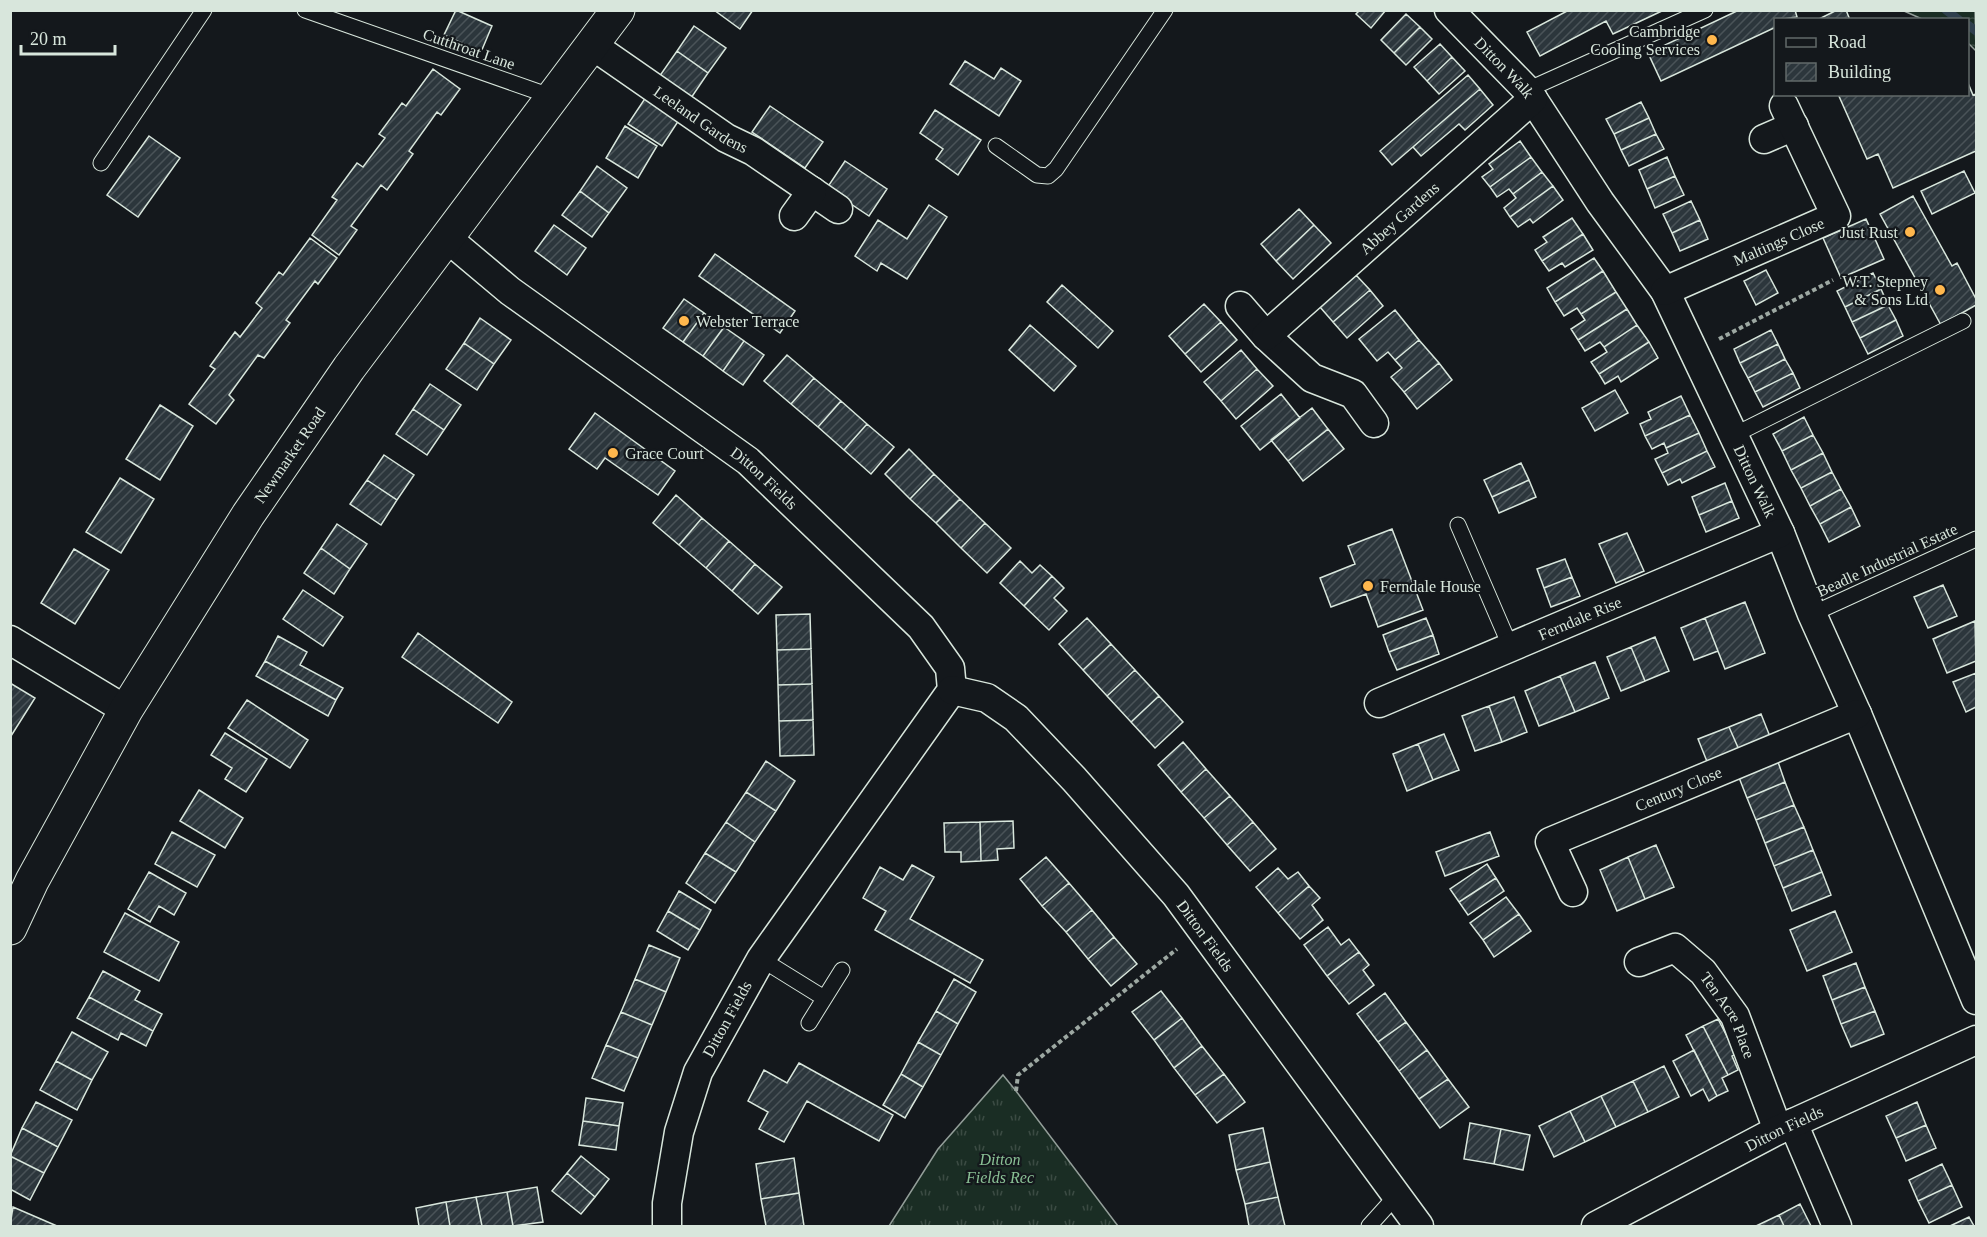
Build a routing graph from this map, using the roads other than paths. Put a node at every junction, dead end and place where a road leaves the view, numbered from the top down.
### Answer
1 (204, 10) edge
2 (305, 10) edge
3 (618, 10) edge
4 (1165, 10) edge
5 (1449, 10) edge
6 (1705, 10) edge
7 (592, 45) junction
8 (1530, 94) junction
9 (554, 97) junction
10 (1764, 139) dead end
11 (996, 146) dead end
12 (101, 163) dead end
13 (812, 191) junction
14 (838, 209) dead end
15 (794, 216) dead end
16 (447, 238) junction
17 (1665, 291) junction
18 (1240, 306) dead end
19 (1963, 321) dead end
20 (1266, 336) junction
21 (1374, 423) dead end
22 (1734, 435) junction
23 (1458, 525) dead end
24 (1780, 533) junction
25 (1977, 539) edge
26 (1812, 614) junction
27 (10, 640) edge
28 (1511, 648) junction
29 (952, 690) junction
30 (1379, 703) dead end
31 (126, 710) junction
32 (1857, 714) junction
33 (1573, 892) dead end
34 (10, 928) edge
35 (761, 959) junction
36 (1639, 962) dead end
37 (842, 970) dead end
38 (825, 998) junction
39 (1977, 1000) edge
40 (809, 1023) dead end
41 (1977, 1040) edge
42 (1785, 1127) junction
43 (1397, 1195) junction
44 (667, 1227) edge
45 (1369, 1227) edge
46 (1419, 1227) edge
47 (1596, 1227) edge
48 (1838, 1227) edge

1 - 12 lane
2 - 9 lane, Cutthroat Lane
3 - 7 main road, Newmarket Road
4 - 11 lane
5 - 8 street, Ditton Walk
6 - 8 lane
7 - 9 main road, Newmarket Road
7 - 13 street, Leeland Gardens
8 - 17 street, Ditton Walk
8 - 20 street, Abbey Gardens
9 - 16 main road, Newmarket Road
10 - 17 street, Maltings Close
13 - 14 street, Leeland Gardens
13 - 15 street
16 - 29 street, Ditton Fields
16 - 31 main road, Newmarket Road
17 - 22 street, Ditton Walk
18 - 20 street
19 - 22 lane
20 - 21 street
22 - 24 street, Ditton Walk
23 - 28 lane
24 - 26 street, Ditton Walk
24 - 28 street, Ferndale Rise
25 - 26 lane, Beadle Industrial Estate
26 - 32 street, Ditton Walk
27 - 31 street
28 - 30 street, Ferndale Rise
29 - 35 street, Ditton Fields
29 - 43 street, Ditton Fields
31 - 34 main road, Newmarket Road
32 - 33 street, Century Close
32 - 39 street, Ditton Walk
35 - 38 lane
35 - 44 street, Ditton Fields
36 - 42 street, Ten Acre Place
37 - 38 lane
38 - 40 lane
41 - 42 street, Ditton Fields
42 - 47 street, Ditton Fields
42 - 48 street
43 - 45 lane
43 - 46 street, Ditton Fields

